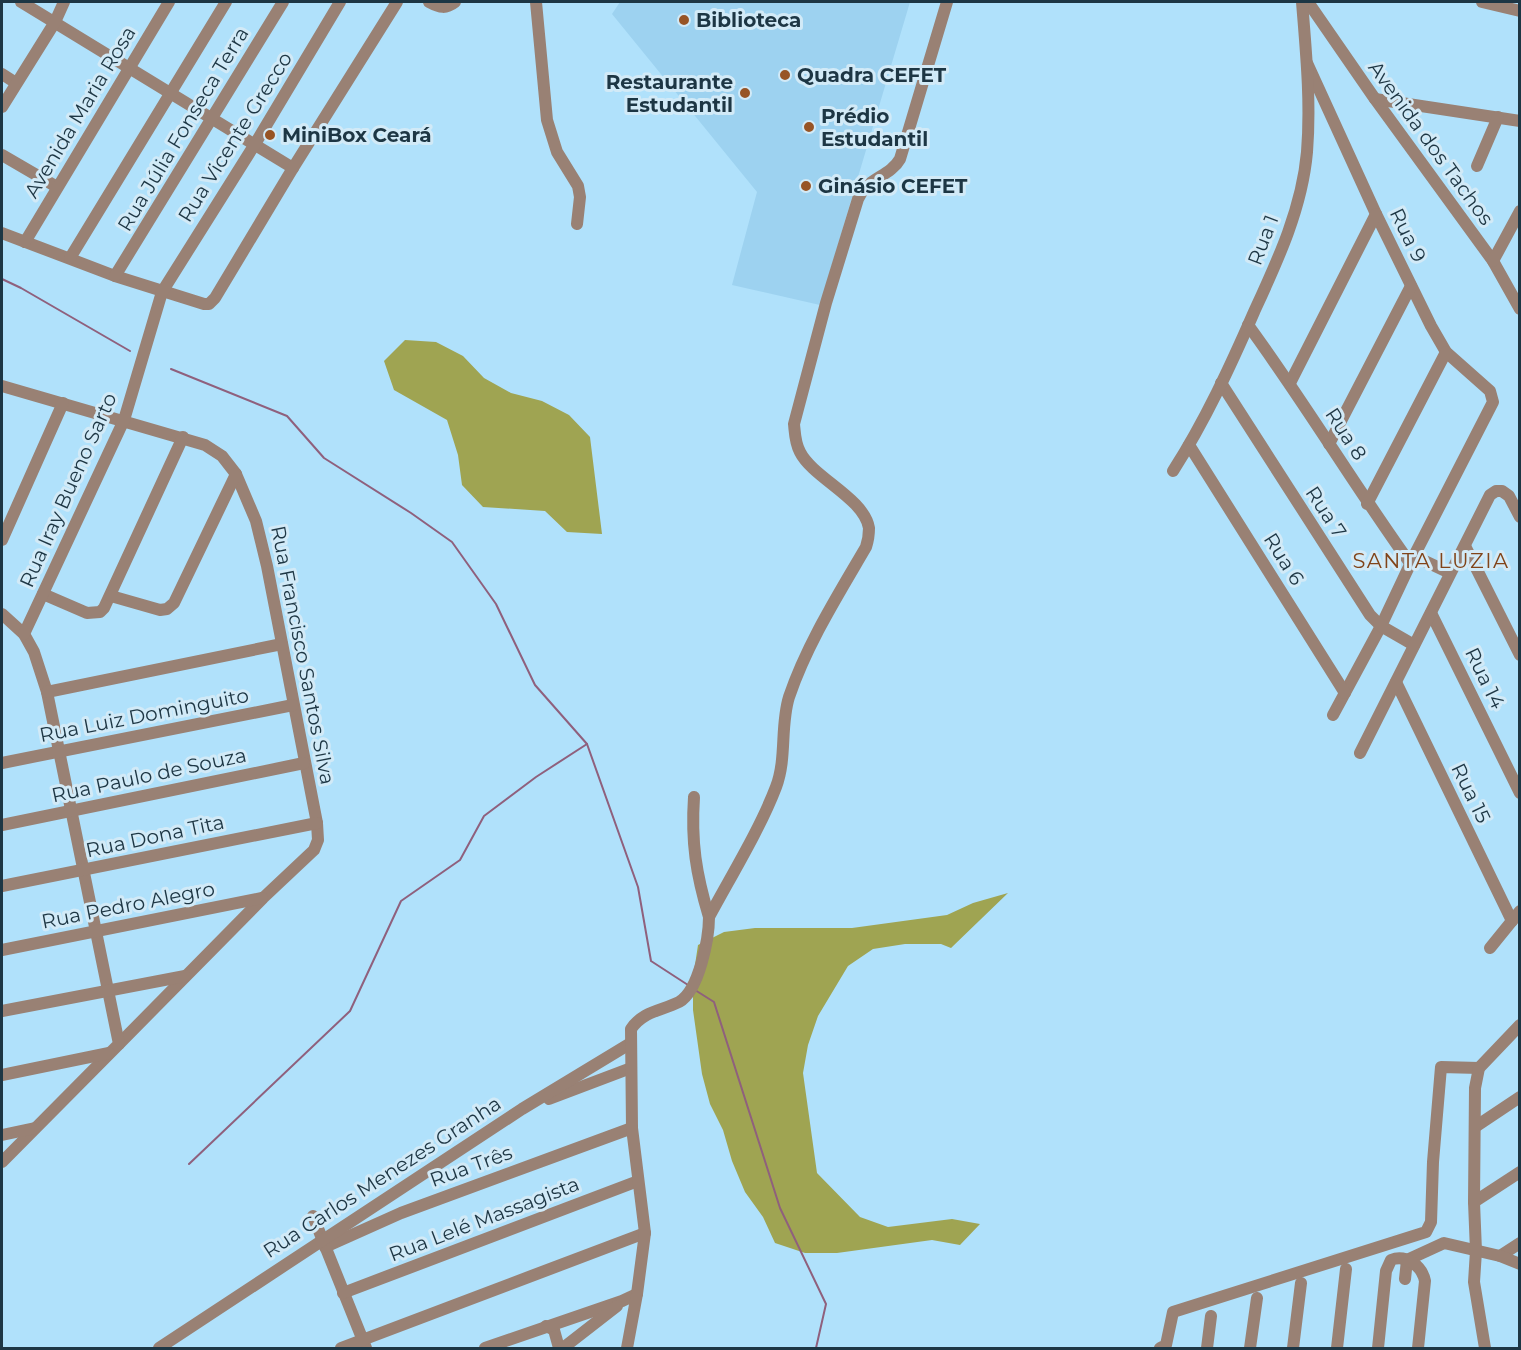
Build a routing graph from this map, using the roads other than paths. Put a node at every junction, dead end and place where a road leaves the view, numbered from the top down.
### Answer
1 (21, 2) edge
2 (64, 2) edge
3 (226, 2) edge
4 (283, 2) edge
5 (340, 2) edge
6 (397, 2) edge
7 (429, 2) edge
8 (455, 2) edge
9 (536, 2) edge
10 (946, 2) edge
11 (1302, 2) edge
12 (1308, 2) edge
13 (1482, 2) edge
14 (165, 3) edge
15 (1520, 11) edge
16 (55, 22) junction
17 (1307, 63) junction
18 (129, 68) junction
19 (2, 74) edge
20 (16, 83) junction
21 (171, 93) junction
22 (1375, 99) junction
23 (2, 107) edge
24 (1498, 117) junction
25 (213, 119) junction
26 (1520, 121) edge
27 (255, 144) junction
28 (2, 155) edge
29 (1477, 166) dead end
30 (293, 168) junction
31 (57, 187) junction
32 (1520, 211) edge
33 (1376, 214) junction
34 (577, 224) dead end
35 (2, 233) edge
36 (25, 242) junction
37 (70, 258) junction
38 (1493, 261) junction
39 (116, 276) junction
40 (1411, 286) junction
41 (162, 292) junction
42 (1520, 309) edge
43 (1248, 325) junction
44 (1446, 352) junction
45 (1221, 383) junction
46 (1290, 383) junction
47 (3, 390) edge
48 (63, 403) junction
49 (124, 420) junction
50 (183, 437) junction
51 (1329, 444) junction
52 (1190, 446) junction
53 (1173, 471) dead end
54 (236, 474) junction
55 (1367, 504) junction
56 (1520, 517) edge
57 (2, 540) edge
58 (1465, 546) junction
59 (1412, 559) junction
60 (1450, 573) junction
61 (43, 594) junction
62 (111, 596) junction
63 (1431, 613) junction
64 (2, 614) edge
65 (1381, 626) junction
66 (24, 634) junction
67 (282, 644) junction
68 (1414, 645) junction
69 (1518, 649) edge
70 (1396, 682) junction
71 (48, 692) junction
72 (1345, 693) junction
73 (293, 705) junction
74 (1333, 715) dead end
75 (59, 752) junction
76 (1360, 753) dead end
77 (2, 763) edge
78 (304, 763) junction
79 (1520, 793) edge
80 (694, 797) dead end
81 (72, 811) junction
82 (317, 823) junction
83 (2, 825) edge
84 (84, 871) junction
85 (2, 886) edge
86 (263, 898) junction
87 (1516, 916) edge
88 (709, 917) junction
89 (98, 932) junction
90 (1490, 948) dead end
91 (2, 950) edge
92 (185, 976) junction
93 (107, 990) junction
94 (2, 1011) edge
95 (1520, 1025) edge
96 (115, 1043) junction
97 (631, 1043) junction
98 (631, 1068) junction
99 (1479, 1068) junction
100 (2, 1074) edge
101 (1520, 1097) edge
102 (522, 1109) junction
103 (1475, 1127) junction
104 (35, 1128) junction
105 (632, 1128) junction
106 (2, 1135) edge
107 (2, 1162) edge
108 (1520, 1172) edge
109 (638, 1181) junction
110 (393, 1193) junction
111 (1474, 1202) junction
112 (401, 1213) junction
113 (313, 1216) dead end
114 (645, 1233) junction
115 (323, 1243) junction
116 (1520, 1243) edge
117 (1476, 1251) junction
118 (1500, 1256) junction
119 (1407, 1260) junction
120 (1520, 1264) edge
121 (1346, 1269) dead end
122 (1405, 1279) dead end
123 (1301, 1283) dead end
124 (344, 1293) junction
125 (637, 1294) junction
126 (1257, 1298) dead end
127 (622, 1301) junction
128 (1211, 1316) dead end
129 (546, 1326) junction
130 (364, 1344) edge
131 (159, 1348) edge
132 (341, 1348) edge
133 (484, 1348) edge
134 (561, 1348) edge
135 (627, 1348) edge
136 (1160, 1348) edge
137 (1207, 1348) edge
138 (1250, 1348) edge
139 (1293, 1348) edge
140 (1337, 1348) edge
141 (1378, 1348) edge
142 (1418, 1348) edge
143 (1485, 1348) edge

1 - 16 street
2 - 16 street
3 - 21 street
4 - 25 street, Rua Júlia Fonseca Terra
5 - 27 street, Rua Vicente Grecco
6 - 30 street
7 - 8 street
9 - 34 street
10 - 88 street
11 - 17 street, Rua 1
12 - 22 street, Avenida dos Tachos
13 - 15 street
14 - 18 street, Avenida Maria Rosa
16 - 18 street
16 - 20 street
17 - 33 street, Rua 9
17 - 43 street, Rua 1
18 - 21 street
18 - 31 street, Avenida Maria Rosa
19 - 20 street
20 - 23 street
21 - 25 street
21 - 37 street
22 - 24 street
22 - 38 street, Avenida dos Tachos
24 - 26 street
24 - 29 street
25 - 27 street
25 - 39 street, Rua Júlia Fonseca Terra
27 - 30 street
27 - 41 street, Rua Vicente Grecco
28 - 31 street
30 - 41 street
31 - 36 street, Avenida Maria Rosa
32 - 38 street
33 - 40 street, Rua 9
33 - 46 street
35 - 36 street
36 - 37 street
37 - 39 street
38 - 42 street, Avenida dos Tachos
39 - 41 street
40 - 44 street, Rua 9
40 - 51 street
41 - 49 street, Rua Iray Bueno Sarto
43 - 45 street, Rua 1
43 - 46 street, Rua 8
44 - 55 street
44 - 59 street, Rua 9
45 - 52 street, Rua 1
45 - 65 street, Rua 7
46 - 51 street, Rua 8
47 - 48 street, Rua Francisco Santos Silva
48 - 49 street, Rua Francisco Santos Silva
48 - 57 street
49 - 50 street, Rua Francisco Santos Silva
49 - 61 street, Rua Iray Bueno Sarto
50 - 54 street, Rua Francisco Santos Silva
50 - 62 street
51 - 55 street, Rua 8
52 - 53 street, Rua 1
52 - 72 street, Rua 6
54 - 62 street
54 - 67 street, Rua Francisco Santos Silva
55 - 59 street, Rua 8
56 - 58 street
58 - 60 street
58 - 69 street
59 - 60 street, Rua 8
59 - 65 street
60 - 63 street
61 - 62 street
61 - 66 street, Rua Iray Bueno Sarto
63 - 68 street
63 - 79 street, Rua 14
64 - 66 street
65 - 68 street, Rua 7
65 - 72 street
66 - 71 street
67 - 71 street
67 - 73 street, Rua Francisco Santos Silva
68 - 70 street
70 - 76 street
70 - 87 street, Rua 15
71 - 75 street
72 - 74 street
73 - 75 street, Rua Luiz Dominguito
73 - 78 street, Rua Francisco Santos Silva
75 - 77 street, Rua Luiz Dominguito
75 - 81 street
78 - 81 street, Rua Paulo de Souza
78 - 82 street, Rua Francisco Santos Silva
80 - 88 street
81 - 83 street, Rua Paulo de Souza
81 - 84 street
82 - 84 street, Rua Dona Tita
82 - 86 street, Rua Francisco Santos Silva
84 - 85 street, Rua Dona Tita
84 - 89 street
86 - 89 street, Rua Pedro Alegro
86 - 92 street
87 - 90 street
88 - 97 street
89 - 91 street, Rua Pedro Alegro
89 - 93 street
92 - 93 street
92 - 96 street
93 - 94 street
93 - 96 street
95 - 99 street
96 - 100 street
96 - 104 street
97 - 98 street
97 - 102 street, Rua Carlos Menezes Granha
98 - 102 street
98 - 105 street
99 - 103 street
99 - 136 street
101 - 103 street
102 - 110 street, Rua Carlos Menezes Granha
103 - 111 street
104 - 106 street
104 - 107 street
105 - 109 street
105 - 112 street, Rua Três
108 - 111 street
109 - 114 street
109 - 124 street, Rua Lelé Massagista
110 - 112 street
110 - 115 street, Rua Carlos Menezes Granha
111 - 117 street
112 - 115 street, Rua Três
113 - 115 street
114 - 125 street
114 - 130 street
115 - 124 street
115 - 131 street, Rua Carlos Menezes Granha
116 - 118 street
117 - 118 street
117 - 119 street
117 - 143 street
118 - 120 street
119 - 122 street
119 - 141 street
119 - 142 street
121 - 140 street
123 - 139 street
124 - 130 street
125 - 127 street
125 - 135 street
126 - 138 street
127 - 129 street
127 - 134 street
128 - 137 street
129 - 133 street
129 - 134 street
130 - 132 street

